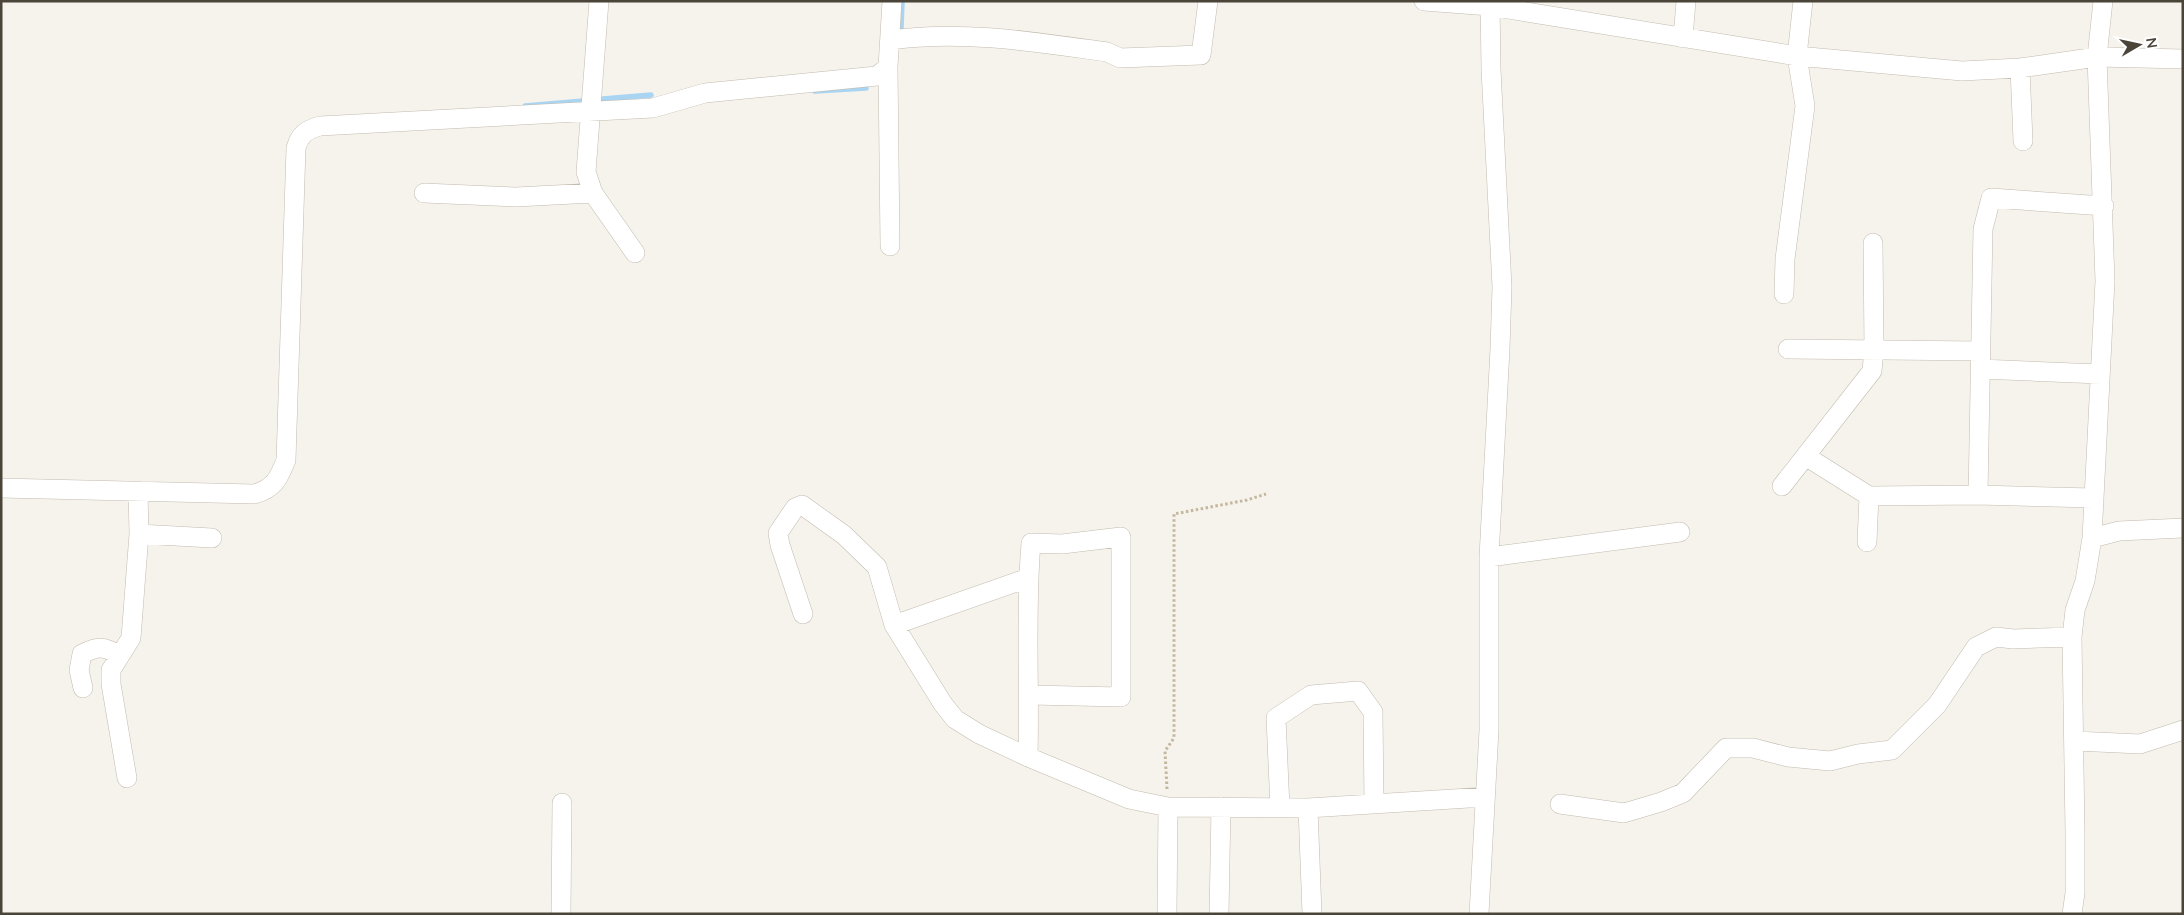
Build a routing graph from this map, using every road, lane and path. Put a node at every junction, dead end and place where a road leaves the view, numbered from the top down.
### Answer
1 (599, 1) edge
2 (892, 1) edge
3 (1208, 1) edge
4 (1424, 1) edge
5 (1686, 1) edge
6 (1803, 1) edge
7 (2103, 1) edge
8 (1490, 3) edge
9 (1683, 38) junction
10 (891, 40) junction
11 (1797, 56) junction
12 (2097, 57) junction
13 (2183, 59) edge
14 (888, 67) junction
15 (2020, 68) junction
16 (590, 112) junction
17 (2023, 141) dead end
18 (593, 192) junction
19 (424, 193) dead end
20 (2104, 206) junction
21 (1874, 243) dead end
22 (890, 246) dead end
23 (635, 253) dead end
24 (1784, 294) dead end
25 (1788, 348) dead end
26 (1874, 349) junction
27 (1981, 360) junction
28 (2100, 374) junction
29 (1807, 457) junction
30 (1782, 486) dead end
31 (1, 488) edge
32 (138, 491) junction
33 (1266, 494) dead end
34 (1978, 495) junction
35 (1869, 496) junction
36 (2093, 498) junction
37 (2183, 528) edge
38 (1680, 532) dead end
39 (139, 534) junction
40 (212, 538) dead end
41 (2092, 538) junction
42 (1868, 542) dead end
43 (1489, 557) junction
44 (1028, 578) junction
45 (803, 614) dead end
46 (894, 625) junction
47 (2072, 637) junction
48 (119, 655) junction
49 (83, 688) dead end
50 (1030, 695) junction
51 (2183, 730) edge
52 (2075, 741) junction
53 (1028, 757) junction
54 (127, 778) dead end
55 (1485, 798) junction
56 (562, 803) dead end
57 (1374, 804) junction
58 (1560, 804) dead end
59 (1168, 807) junction
60 (1221, 807) junction
61 (1280, 808) junction
62 (1308, 808) junction
63 (561, 914) edge
64 (1167, 914) edge
65 (1219, 914) edge
66 (1312, 914) edge
67 (1479, 914) edge
68 (2072, 914) edge

1 - 16 street
2 - 10 street
3 - 10 street
4 - 8 street
5 - 9 street
6 - 11 street
7 - 12 street
8 - 9 street
8 - 43 street
9 - 11 street
10 - 14 street
11 - 15 street
11 - 24 street
12 - 13 street
12 - 15 street
12 - 20 street
14 - 16 street
14 - 22 street
15 - 17 street
16 - 18 street
16 - 32 street
18 - 19 street
18 - 23 street
20 - 27 street
20 - 28 street
21 - 26 street
25 - 26 street
26 - 27 street
26 - 29 street
27 - 28 street
27 - 34 street
28 - 36 street
29 - 30 street
29 - 35 street
31 - 32 street
32 - 39 street
33 - 59 path
34 - 35 street
34 - 36 street
35 - 42 street
36 - 41 street
37 - 41 street
38 - 43 street
39 - 40 street
39 - 48 street
41 - 47 street
43 - 55 street
44 - 46 street
44 - 50 street
44 - 50 street
45 - 46 street
46 - 53 street
47 - 52 street
47 - 58 street
48 - 49 street
48 - 54 street
50 - 53 street
51 - 52 street
52 - 68 street
53 - 59 street
55 - 57 street
55 - 67 street
56 - 63 street
57 - 61 street
57 - 62 street
59 - 60 street
59 - 64 street
60 - 61 street
60 - 65 street
61 - 62 street
62 - 66 street

